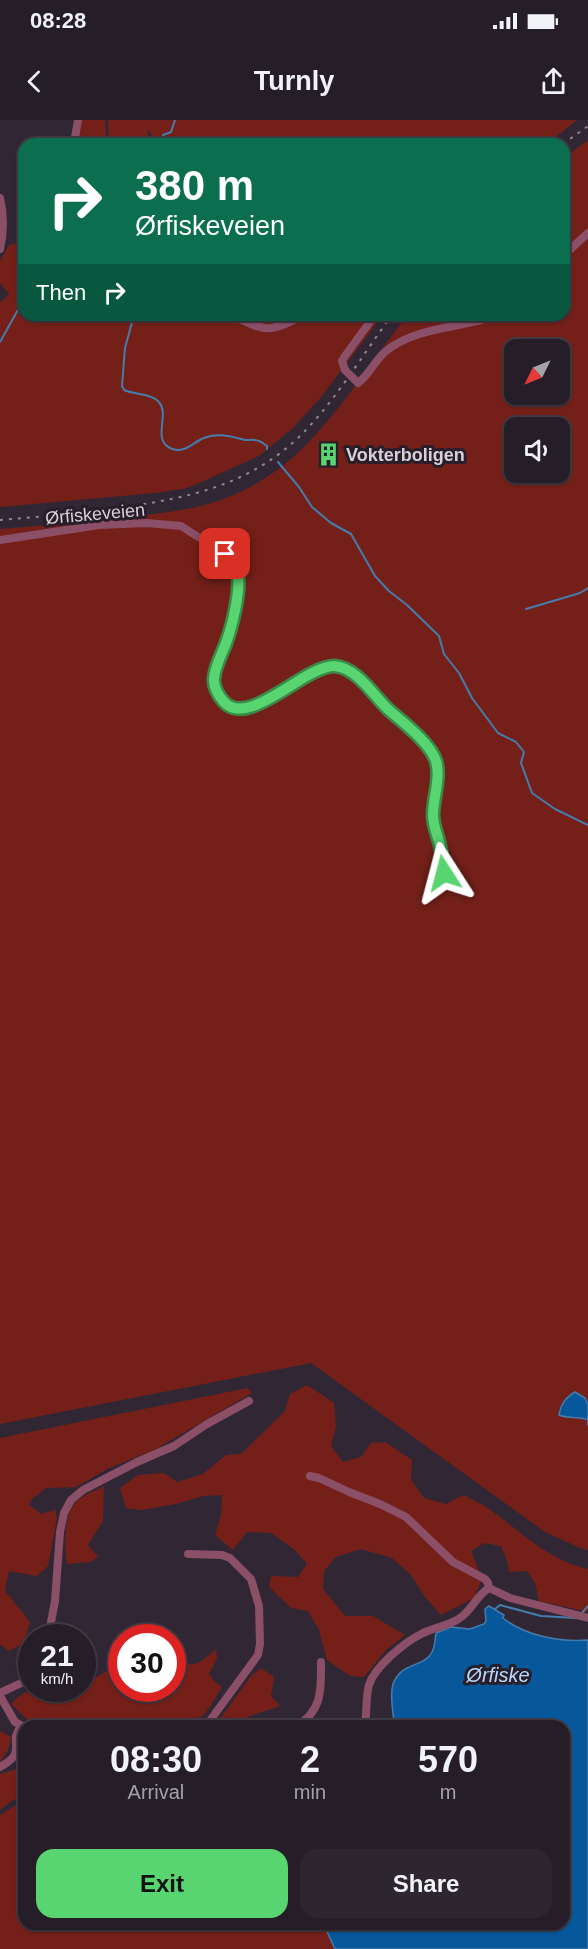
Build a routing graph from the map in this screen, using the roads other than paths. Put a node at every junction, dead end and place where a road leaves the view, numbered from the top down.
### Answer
1 (78, 120) edge
2 (75, 138) edge
3 (0, 198) edge
4 (588, 233) edge
5 (0, 249) edge
6 (570, 250) edge
7 (243, 321) edge
8 (290, 321) edge
9 (371, 321) edge
10 (476, 321) edge
11 (0, 540) edge
12 (444, 873) dead end
13 (249, 1401) dead end
14 (310, 1476) dead end
15 (188, 1554) dead end
16 (492, 1590) junction
17 (583, 1616) edge
18 (51, 1624) edge
19 (321, 1662) dead end
20 (18, 1685) edge
21 (0, 1694) edge
22 (210, 1720) edge
23 (304, 1720) edge
24 (366, 1720) edge
25 (18, 1724) edge
26 (18, 1731) edge
27 (0, 1767) edge

1 - 2 street
3 - 5 street
4 - 6 street
7 - 8 street
9 - 10 street, bridge
11 - 12 street, Ørfiskeveien
13 - 18 street
14 - 16 street
15 - 22 street
16 - 17 street
16 - 24 street
19 - 23 street
20 - 21 street
21 - 25 street
26 - 27 street

